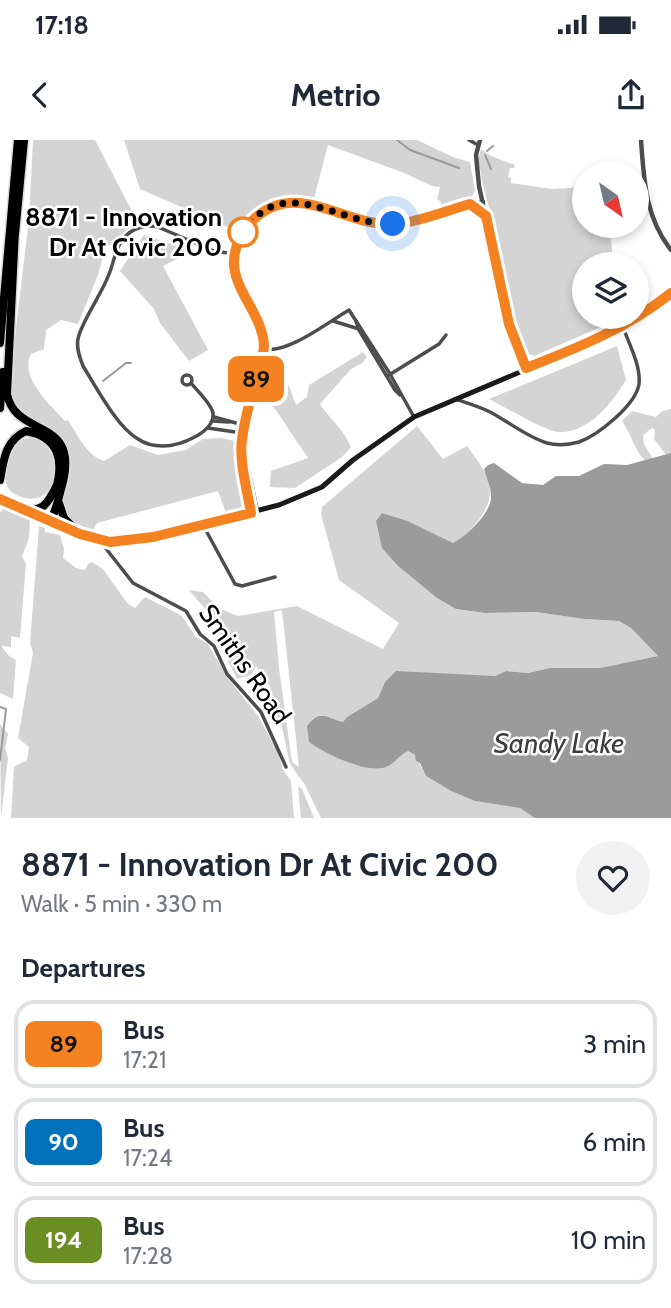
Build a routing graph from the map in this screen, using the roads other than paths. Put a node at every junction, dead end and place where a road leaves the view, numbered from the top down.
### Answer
1 (18, 140) edge
2 (24, 140) edge
3 (469, 140) edge
4 (641, 140) edge
5 (479, 142) edge
6 (483, 202) junction
7 (470, 204) junction
8 (486, 216) junction
9 (15, 230) junction
10 (671, 250) edge
11 (235, 254) junction
12 (5, 278) junction
13 (671, 293) edge
14 (0, 302) edge
15 (649, 308) edge
16 (331, 321) junction
17 (356, 321) junction
18 (617, 329) edge
19 (624, 329) edge
20 (359, 330) junction
21 (446, 335) dead end
22 (0, 343) edge
23 (264, 349) junction
24 (526, 368) junction
25 (389, 375) junction
26 (191, 383) dead end
27 (453, 399) junction
28 (0, 408) edge
29 (414, 417) junction
30 (213, 419) junction
31 (208, 428) junction
32 (244, 428) junction
33 (0, 480) edge
34 (58, 483) junction
35 (59, 496) junction
36 (0, 499) edge
37 (20, 509) junction
38 (254, 512) junction
39 (50, 521) junction
40 (203, 525) junction
41 (80, 534) junction
42 (100, 541) junction
43 (275, 577) dead end
44 (286, 767) dead end

1 - 12 highway
2 - 9 highway
3 - 5 street
4 - 10 street
5 - 6 street
6 - 7 street
6 - 8 street
7 - 8 street
7 - 11 street
8 - 24 street
9 - 28 highway
9 - 35 highway
11 - 23 street
11 - 31 street
12 - 14 highway
12 - 22 highway
13 - 15 main road
16 - 17 street
16 - 20 street
16 - 23 street
17 - 20 street
17 - 25 street
18 - 24 main road
19 - 27 street
20 - 25 street
21 - 25 street
23 - 32 street
24 - 27 main road
25 - 29 street
26 - 30 street
27 - 29 main road
29 - 38 main road
30 - 31 street
30 - 32 street
31 - 32 street
32 - 38 street
33 - 34 highway
34 - 37 highway
34 - 39 highway
35 - 39 highway
35 - 41 highway
36 - 37 main road
37 - 39 main road
38 - 40 main road
39 - 41 main road
40 - 42 main road
40 - 43 street
41 - 42 main road
42 - 44 street, Smiths Road

